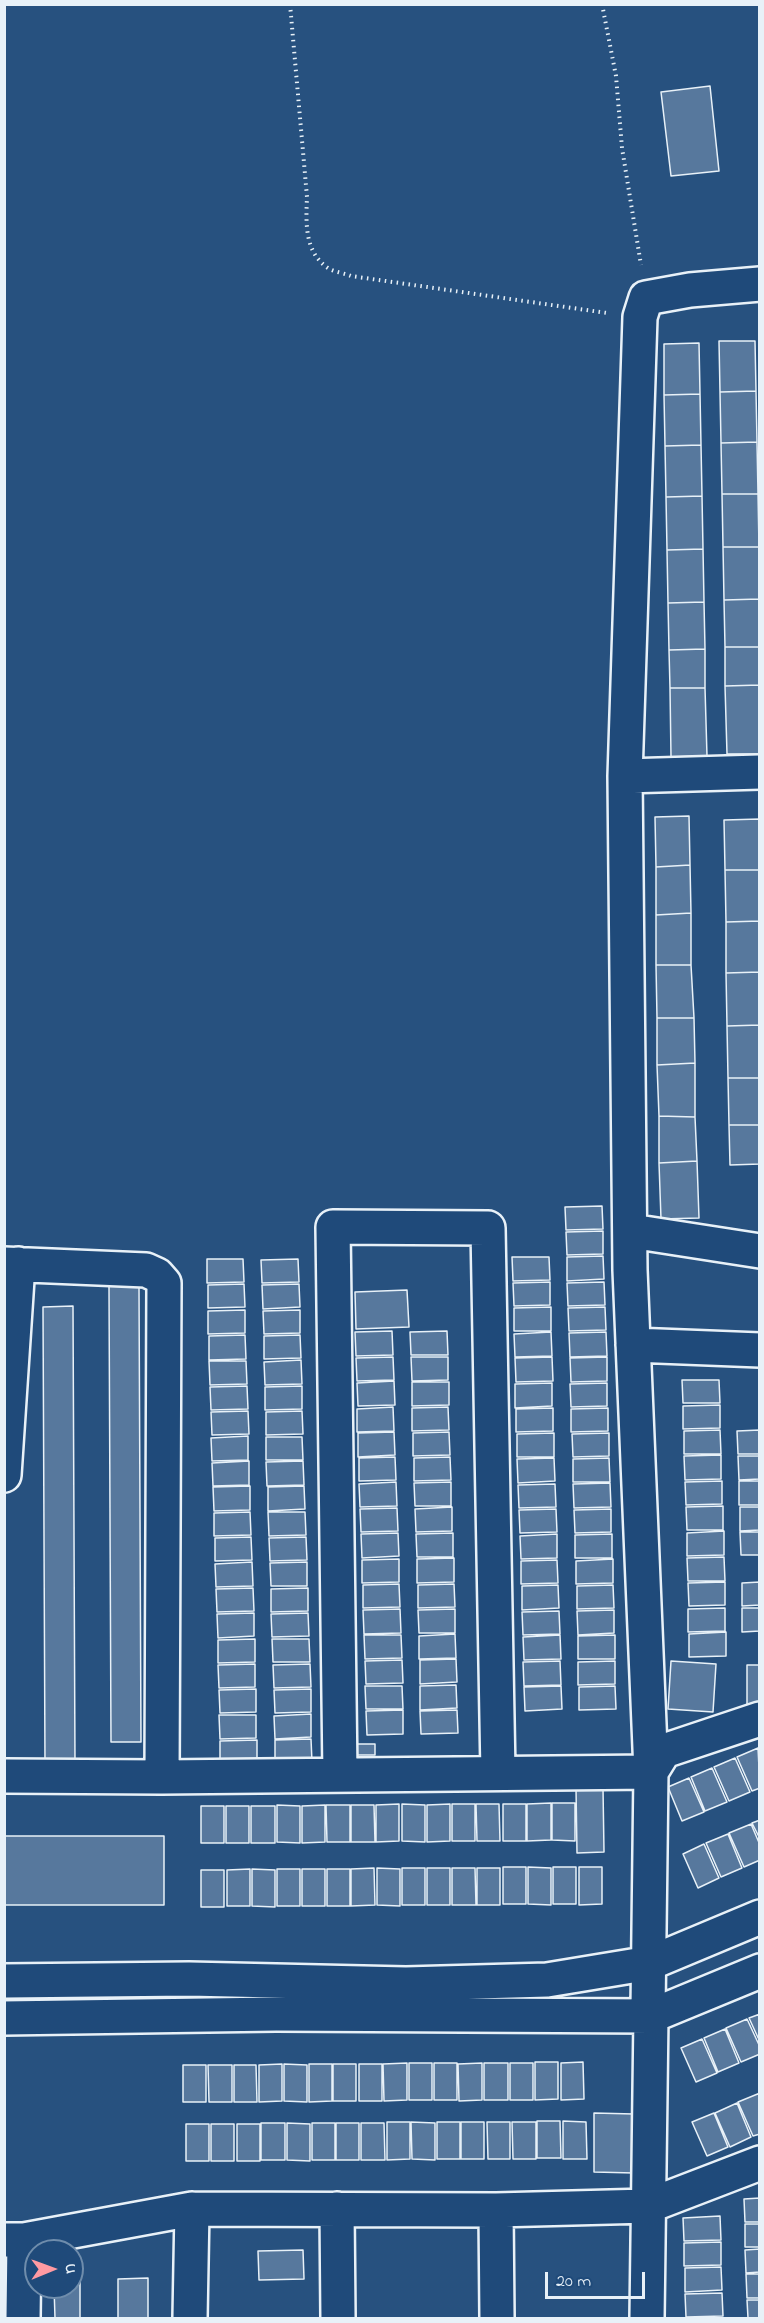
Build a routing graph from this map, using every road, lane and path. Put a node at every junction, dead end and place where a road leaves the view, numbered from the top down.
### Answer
1 (290, 4) edge
2 (602, 4) edge
3 (759, 284) edge
4 (643, 308) junction
5 (759, 772) edge
6 (625, 776) junction
7 (630, 1249) junction
8 (759, 1251) edge
9 (11, 1264) edge
10 (633, 1345) junction
11 (759, 1350) edge
12 (4, 1475) edge
13 (759, 1719) edge
14 (651, 1772) junction
15 (498, 1773) junction
16 (340, 1774) junction
17 (4, 1776) edge
18 (162, 1777) junction
19 (759, 1917) edge
20 (759, 1971) edge
21 (4, 1981) edge
22 (650, 1995) junction
23 (4, 2018) edge
24 (759, 2163) edge
25 (648, 2206) junction
26 (192, 2209) junction
27 (337, 2209) junction
28 (496, 2210) junction
29 (14, 2240) edge
30 (23, 2319) edge
31 (190, 2319) edge
32 (338, 2319) edge
33 (497, 2319) edge
34 (647, 2319) edge

1 - 4 path
2 - 4 path
3 - 4 street
4 - 6 street
5 - 6 street
6 - 7 street
7 - 8 street
7 - 10 street
9 - 12 street
9 - 18 street
10 - 11 street
10 - 14 street
13 - 14 street
14 - 15 street
14 - 22 street
15 - 16 street
15 - 16 street
16 - 18 street
17 - 18 street
19 - 22 street
20 - 22 street
21 - 22 street
22 - 23 street
22 - 25 street
24 - 25 street
25 - 28 street
25 - 34 street
26 - 27 street
26 - 29 street
26 - 31 street
27 - 28 street
27 - 32 street
28 - 33 street
29 - 30 street

